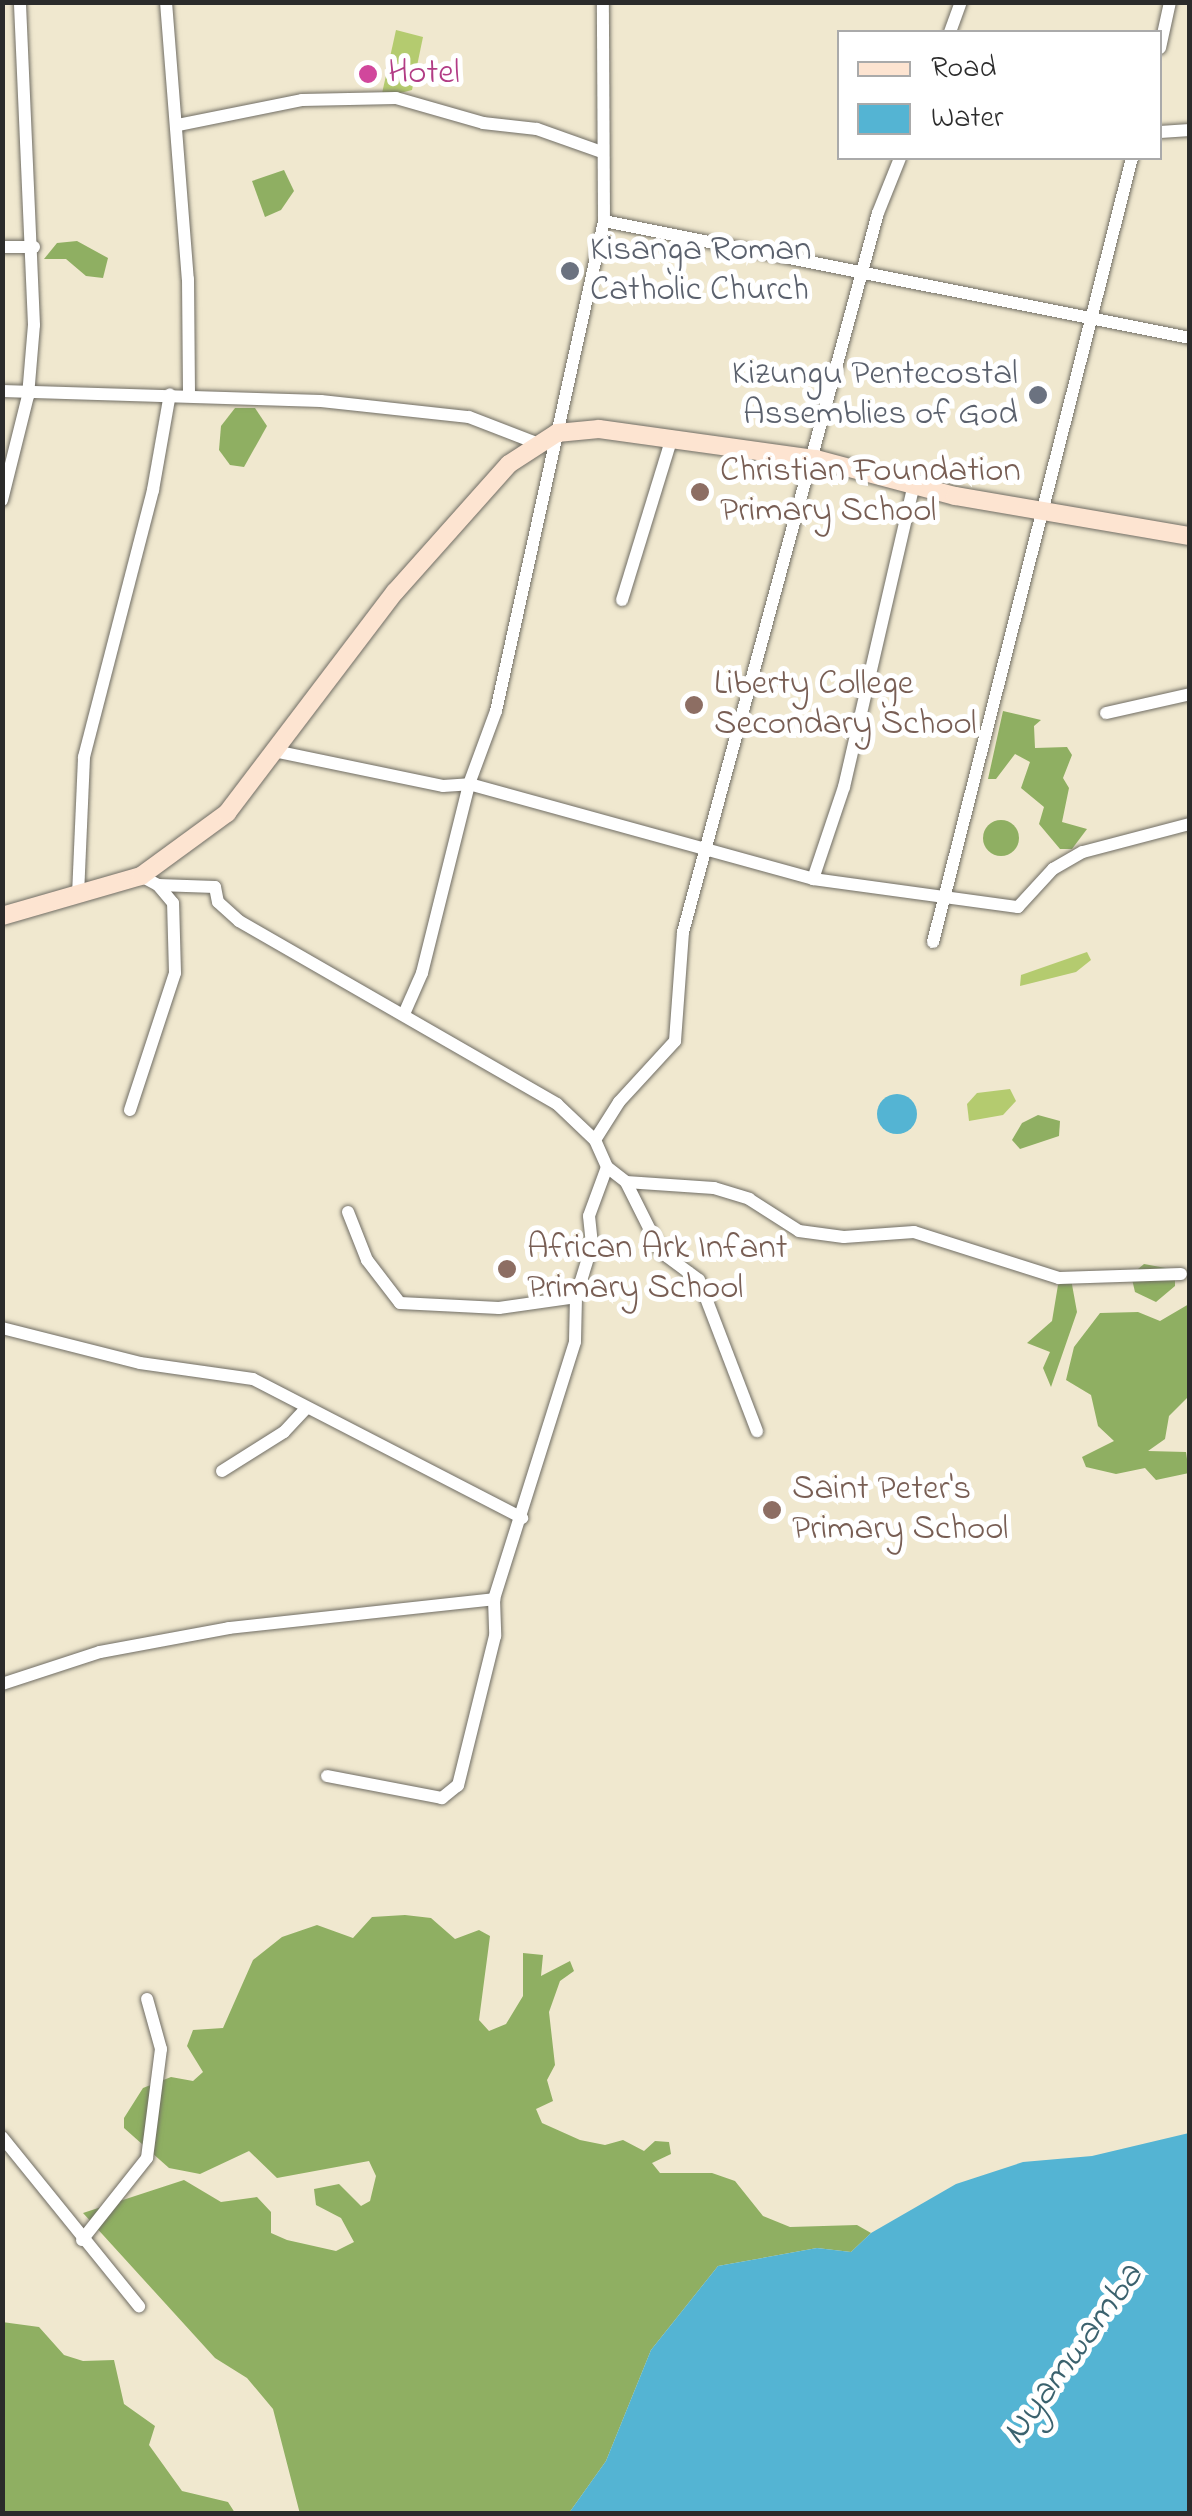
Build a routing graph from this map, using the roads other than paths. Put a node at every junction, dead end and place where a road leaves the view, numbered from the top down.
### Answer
1 (20, 2) edge
2 (166, 2) edge
3 (603, 2) edge
4 (961, 2) edge
5 (1170, 2) edge
6 (951, 30) edge
7 (1162, 39) edge
8 (178, 125) junction
9 (1190, 130) edge
10 (1162, 132) edge
11 (602, 152) junction
12 (899, 160) edge
13 (1132, 160) edge
14 (604, 222) junction
15 (2, 246) edge
16 (34, 247) junction
17 (862, 274) junction
18 (1095, 323) junction
19 (1190, 338) edge
20 (2, 390) edge
21 (170, 394) junction
22 (190, 394) junction
23 (28, 396) junction
24 (557, 432) junction
25 (670, 440) junction
26 (536, 443) junction
27 (816, 459) junction
28 (913, 487) junction
29 (2, 500) edge
30 (1046, 509) junction
31 (1190, 536) edge
32 (622, 600) dead end
33 (1190, 694) edge
34 (1106, 714) dead end
35 (278, 752) junction
36 (469, 784) junction
37 (1190, 824) edge
38 (706, 847) junction
39 (812, 879) junction
40 (149, 880) junction
41 (943, 894) junction
42 (78, 895) junction
43 (2, 916) edge
44 (933, 942) dead end
45 (404, 1014) junction
46 (130, 1110) dead end
47 (595, 1140) junction
48 (607, 1167) junction
49 (626, 1182) junction
50 (348, 1212) dead end
51 (1180, 1274) dead end
52 (576, 1297) junction
53 (2, 1328) edge
54 (306, 1408) junction
55 (757, 1432) dead end
56 (222, 1471) dead end
57 (522, 1518) junction
58 (494, 1600) junction
59 (2, 1684) edge
60 (327, 1776) dead end
61 (147, 1999) dead end
62 (2, 2137) edge
63 (82, 2240) junction
64 (140, 2306) dead end

1 - 16 street
2 - 8 street
3 - 11 street
4 - 6 street
5 - 7 street
8 - 11 street
8 - 22 street
9 - 10 street
11 - 14 street
12 - 17 street
13 - 18 street
14 - 17 street
14 - 24 street
15 - 16 street
16 - 23 street
17 - 18 street
17 - 27 street
18 - 19 street
18 - 30 street
20 - 23 street
21 - 22 street
21 - 23 street
21 - 42 street
22 - 26 street
23 - 29 street
24 - 25 street
24 - 26 street
24 - 36 street
25 - 27 street
25 - 32 street
26 - 35 street
27 - 28 street
27 - 38 street
28 - 30 street
28 - 39 street
30 - 31 street
30 - 41 street
33 - 34 street
35 - 36 street
35 - 40 street
36 - 38 street
36 - 45 street
37 - 41 street
38 - 39 street
38 - 47 street
39 - 41 street
40 - 42 street
40 - 45 street
40 - 46 street
41 - 44 street
42 - 43 street
45 - 47 street
47 - 48 street
48 - 49 street
48 - 52 street
49 - 51 street
49 - 55 street
50 - 52 street
52 - 57 street
53 - 54 street
54 - 56 street
54 - 57 street
57 - 58 street
58 - 59 street
58 - 60 street
61 - 63 street
62 - 63 street
63 - 64 street

